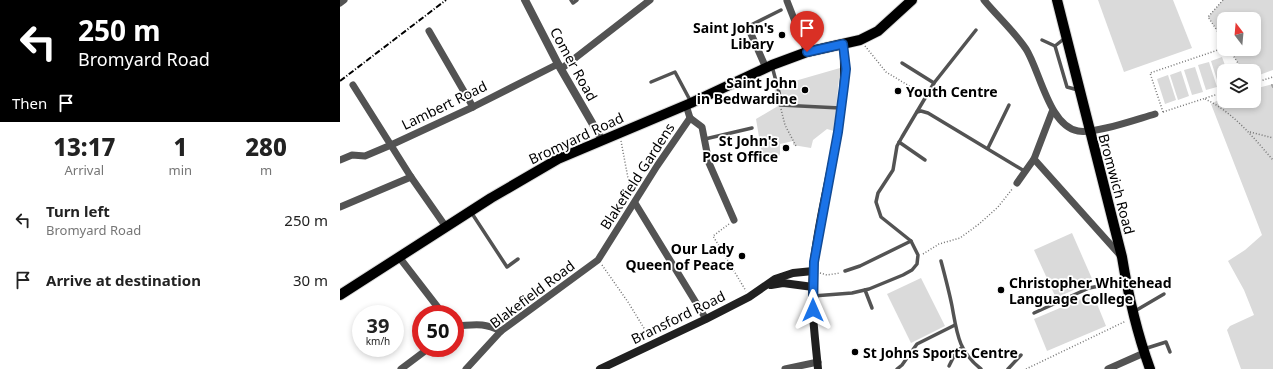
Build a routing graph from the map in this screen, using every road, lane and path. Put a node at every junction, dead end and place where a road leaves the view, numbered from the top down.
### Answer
1 (344, 0) edge
2 (525, 0) edge
3 (571, 0) edge
4 (577, 0) edge
5 (650, 0) edge
6 (912, 0) edge
7 (984, 0) edge
8 (1223, 0) edge
9 (786, 1) edge
10 (1058, 2) edge
11 (340, 3) edge
12 (781, 10) dead end
13 (748, 27) junction
14 (976, 30) dead end
15 (1217, 30) edge
16 (428, 31) dead end
17 (739, 31) dead end
18 (1066, 38) junction
19 (860, 40) junction
20 (1042, 40) dead end
21 (843, 44) junction
22 (1055, 46) junction
23 (1217, 50) edge
24 (807, 52) junction
25 (902, 63) dead end
26 (559, 67) junction
27 (769, 67) junction
28 (1273, 77) edge
29 (1261, 81) edge
30 (651, 82) dead end
31 (934, 83) junction
32 (353, 85) dead end
33 (1079, 90) junction
34 (1217, 95) edge
35 (926, 96) junction
36 (1205, 99) junction
37 (689, 104) junction
38 (780, 105) junction
39 (1009, 105) dead end
40 (473, 107) junction
41 (841, 108) junction
42 (917, 112) junction
43 (1052, 112) junction
44 (1159, 113) junction
45 (690, 118) junction
46 (752, 128) dead end
47 (1089, 131) junction
48 (1248, 132) junction
49 (619, 133) junction
50 (1273, 138) edge
51 (705, 139) junction
52 (602, 140) junction
53 (899, 142) junction
54 (391, 145) junction
55 (796, 146) dead end
56 (988, 148) junction
57 (1034, 159) junction
58 (340, 160) edge
59 (925, 160) dead end
60 (1273, 160) edge
61 (1026, 172) junction
62 (411, 177) junction
63 (1017, 183) joint
64 (635, 203) junction
65 (340, 207) edge
66 (470, 211) junction
67 (734, 220) joint
68 (446, 227) junction
69 (911, 241) junction
70 (918, 255) junction
71 (399, 257) junction
72 (1122, 257) junction
73 (518, 259) dead end
74 (598, 260) junction
75 (941, 261) dead end
76 (813, 271) junction
77 (845, 271) joint
78 (1126, 281) junction
79 (765, 286) junction
80 (813, 287) junction
81 (865, 290) junction
82 (1164, 294) dead end
83 (340, 296) edge
84 (813, 296) junction
85 (749, 297) junction
86 (436, 305) edge
87 (872, 308) dead end
88 (1034, 313) dead end
89 (1135, 314) junction
90 (706, 319) junction
91 (464, 325) edge
92 (955, 326) junction
93 (501, 331) junction
94 (654, 344) junction
95 (961, 348) junction
96 (1144, 351) junction
97 (1170, 352) dead end
98 (1022, 354) dead end
99 (417, 357) edge
100 (1129, 360) junction
101 (818, 366) edge
102 (949, 366) dead end
103 (401, 369) edge
104 (466, 369) edge
105 (600, 369) edge
106 (785, 369) edge
107 (897, 369) edge
108 (981, 369) edge
109 (1008, 369) edge
110 (1026, 369) edge
111 (1108, 369) edge
112 (1126, 369) edge
113 (1150, 369) edge

1 - 11 street
2 - 26 street, Comer Road
3 - 4 lane
5 - 26 street, Lambert Road
6 - 19 main road, Bromyard Road
7 - 43 street
8 - 15 path
9 - 24 street
10 - 18 main road, Bromwich Road
12 - 13 lane
13 - 17 lane
13 - 27 street
14 - 31 lane
16 - 40 street
18 - 22 lane
18 - 33 main road, Bromwich Road
19 - 21 main road, Bromyard Road
19 - 35 path
20 - 22 lane
21 - 24 main road, Bromyard Road
21 - 41 main road
22 - 33 lane
23 - 44 path
24 - 27 main road, Bromyard Road
25 - 31 lane
26 - 40 street, Lambert Road
26 - 52 street, Comer Road
27 - 37 main road, Bromyard Road
27 - 38 lane
28 - 29 path
30 - 37 lane
31 - 35 lane
32 - 54 street
33 - 47 main road, Bromwich Road
34 - 36 path
35 - 42 lane
36 - 44 path
36 - 48 path
37 - 45 street, Blakefield Gardens
37 - 49 main road, Bromyard Road
38 - 41 lane
38 - 55 path
39 - 56 lane
40 - 54 street, Lambert Road
41 - 76 main road
42 - 53 lane
42 - 56 lane
43 - 47 street
43 - 57 street
44 - 47 street
45 - 51 street
45 - 64 street, Blakefield Gardens
46 - 51 lane
47 - 72 main road, Bromwich Road
48 - 50 path
48 - 60 path
49 - 52 main road, Bromyard Road
49 - 64 path
51 - 67 street
52 - 66 main road, Bromyard Road
53 - 59 lane
53 - 69 lane
54 - 58 street, Lambert Road
54 - 62 street
56 - 61 lane
57 - 61 street
57 - 72 street
61 - 63 street
62 - 65 street
62 - 68 street
63 - 70 path
64 - 74 street, Blakefield Gardens
64 - 90 street
66 - 68 main road, Bromyard Road
66 - 73 lane
67 - 85 path
68 - 71 main road, Bromyard Road
69 - 70 lane
69 - 77 lane
70 - 81 lane
71 - 83 main road, Bromyard Road
71 - 86 street
72 - 78 main road, Bromwich Road
74 - 93 street, Blakefield Road
74 - 94 path
75 - 92 lane
76 - 77 path
76 - 79 main road, Bransford Road
76 - 80 main road
78 - 88 lane
78 - 89 main road, Bromwich Road
79 - 80 main road, Bransford Road
79 - 85 main road, Bransford Road
80 - 84 main road
81 - 84 lane
81 - 87 lane
82 - 89 lane
84 - 101 main road
85 - 90 main road, Bransford Road
89 - 96 main road, Bromwich Road
89 - 110 path
90 - 94 main road, Bransford Road
91 - 93 street
92 - 95 lane
92 - 107 lane
93 - 104 street, Blakefield Road
94 - 105 main road, Bransford Road
95 - 102 lane
95 - 108 lane
96 - 97 lane
96 - 100 street
96 - 113 main road, Bromwich Road
98 - 109 lane
99 - 103 street
100 - 111 street
100 - 112 street
101 - 106 street

